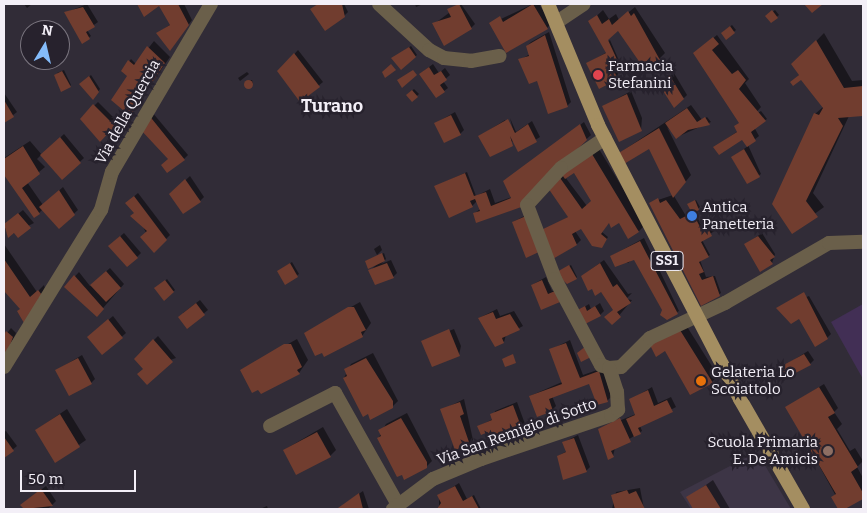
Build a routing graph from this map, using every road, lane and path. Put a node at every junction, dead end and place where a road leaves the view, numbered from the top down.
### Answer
1 (211, 4) edge
2 (379, 4) edge
3 (548, 4) edge
4 (584, 4) edge
5 (557, 22) junction
6 (500, 56) dead end
7 (605, 138) junction
8 (863, 242) edge
9 (696, 317) junction
10 (4, 367) edge
11 (609, 368) junction
12 (270, 426) dead end
13 (396, 507) edge
14 (803, 509) edge

1 - 10 street, Via della Quercia
2 - 6 street
3 - 5 main road, SS1
4 - 5 street
5 - 7 main road, SS1
7 - 9 main road, SS1
7 - 11 street
8 - 9 street
9 - 11 street
9 - 14 main road, SS1
11 - 13 street, Via San Remigio di Sotto
12 - 13 street

